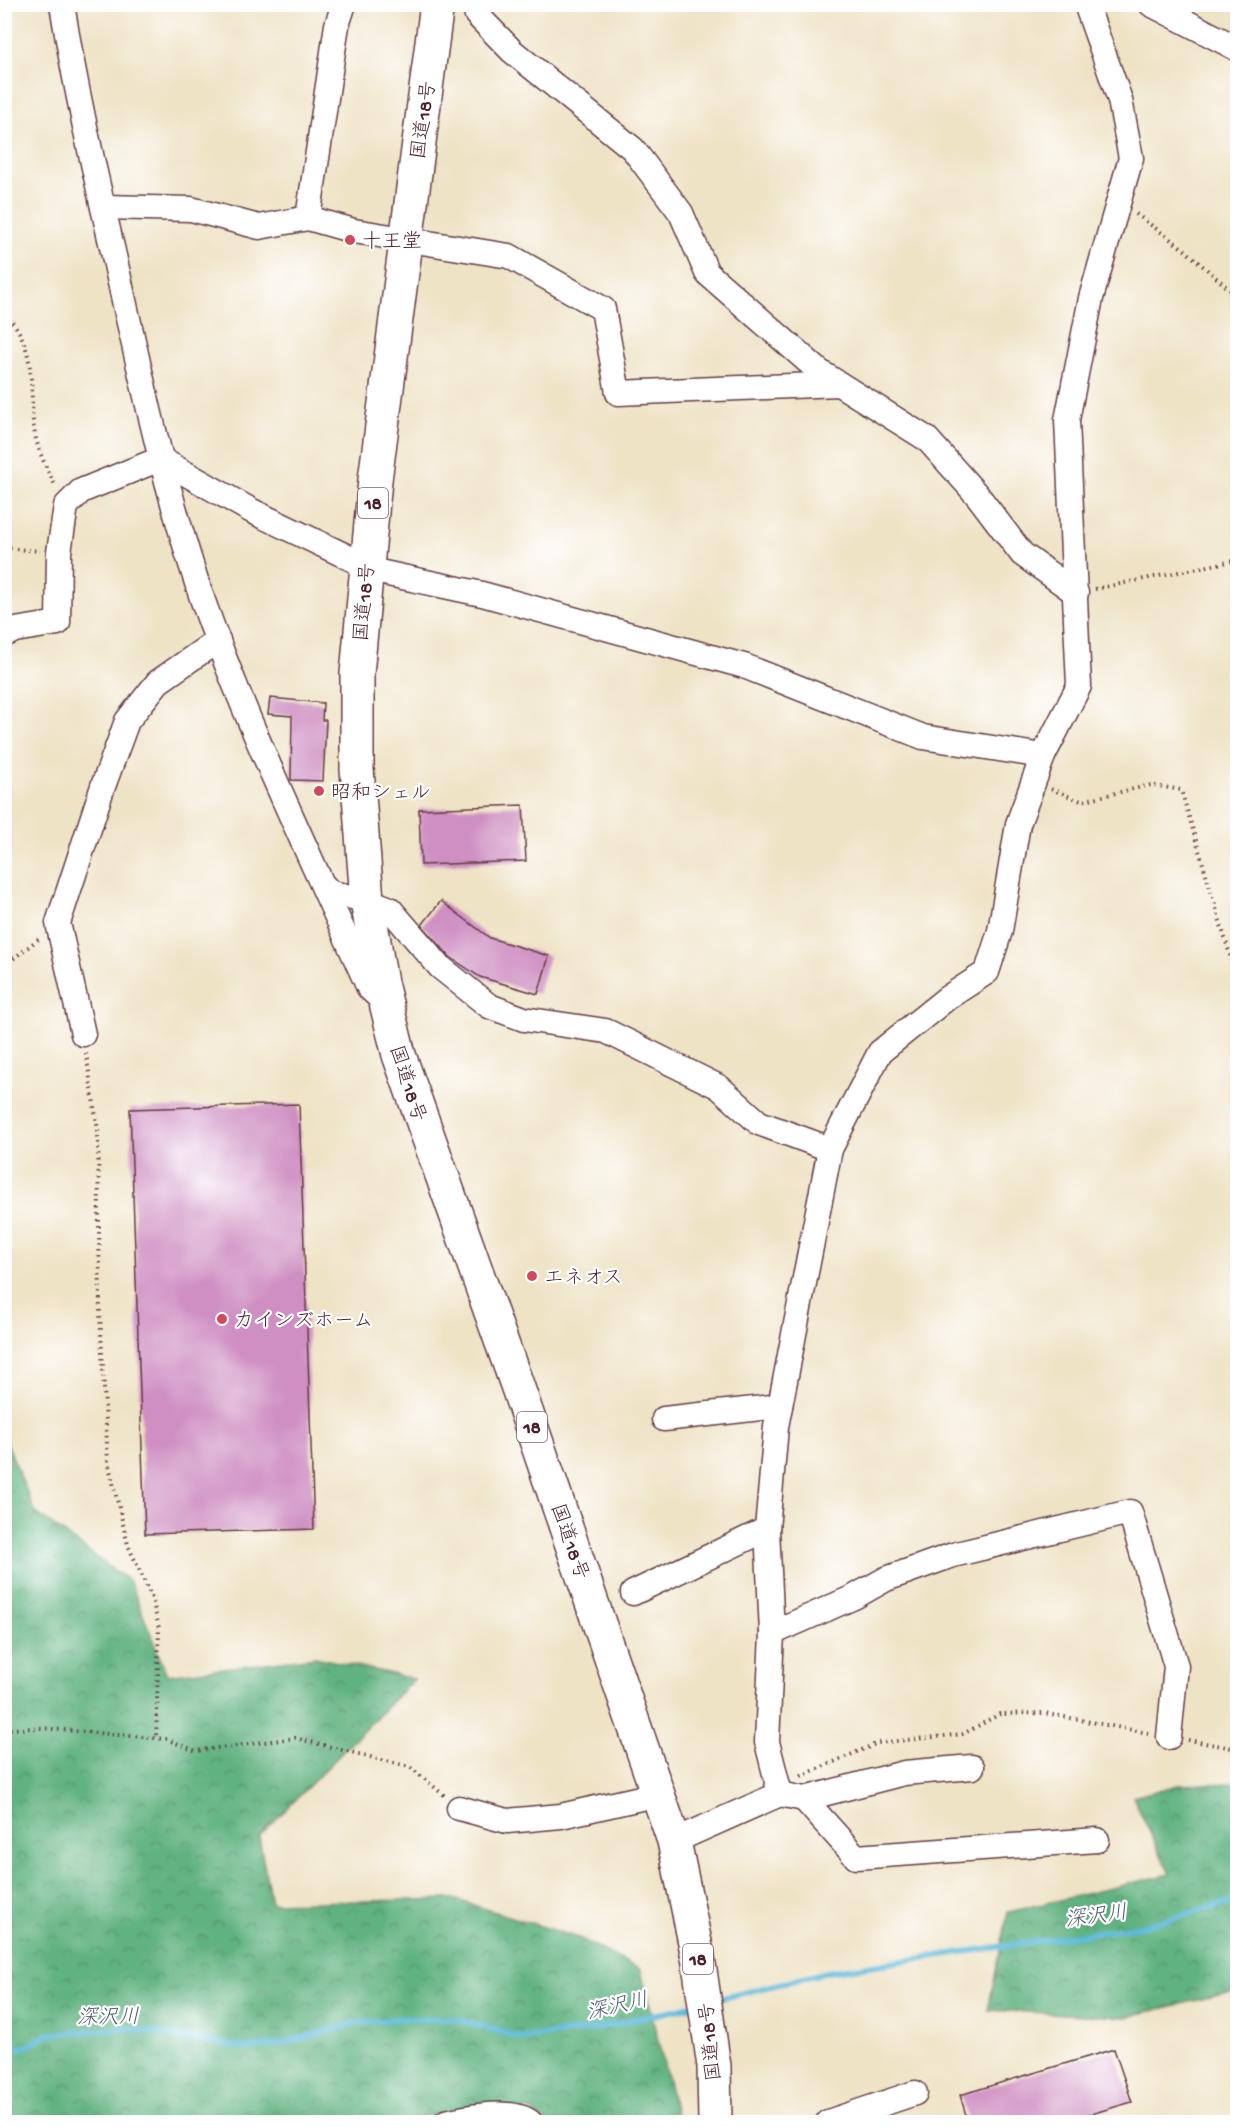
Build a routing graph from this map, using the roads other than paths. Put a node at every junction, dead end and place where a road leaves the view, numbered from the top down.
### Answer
1 (62, 4) edge
2 (437, 4) edge
3 (474, 4) edge
4 (1086, 4) edge
5 (1151, 4) edge
6 (342, 5) edge
7 (1238, 49) edge
8 (103, 207) junction
9 (308, 218) junction
10 (406, 240) junction
11 (838, 384) junction
12 (160, 459) junction
13 (366, 567) junction
14 (1076, 593) junction
15 (4, 636) edge
16 (218, 640) junction
17 (1044, 756) junction
18 (324, 886) junction
19 (367, 900) junction
20 (386, 1004) junction
21 (83, 1034) road end
22 (830, 1149) junction
23 (780, 1406) junction
24 (664, 1419) dead end
25 (767, 1529) junction
26 (633, 1593) dead end
27 (772, 1633) junction
28 (1169, 1737) road end
29 (972, 1767) dead end
30 (658, 1794) junction
31 (780, 1794) junction
32 (804, 1799) junction
33 (459, 1808) road end
34 (1097, 1840) dead end
35 (676, 1846) junction
36 (915, 2093) dead end
37 (717, 2116) edge
38 (446, 2122) edge
39 (530, 2122) edge
40 (828, 2122) edge

1 - 8 street
2 - 10 highway, 国道18号 / 18
3 - 11 street
4 - 14 street
5 - 7 street
6 - 9 street
8 - 9 street
8 - 12 street
9 - 10 street
10 - 11 street
10 - 13 highway, 国道18号 / 18
11 - 14 street
12 - 13 street
12 - 15 street
12 - 16 street
13 - 17 street
13 - 19 highway, 国道18号 / 18
14 - 17 street
16 - 18 street
16 - 21 street
17 - 22 street
18 - 19 street
18 - 20 street
19 - 20 highway, 国道18号 / 18
19 - 22 street
20 - 30 highway, 国道18号 / 18
22 - 23 street
23 - 24 street
23 - 25 street
25 - 26 street
25 - 27 street
27 - 28 street
27 - 31 street
29 - 32 street
30 - 33 street
30 - 35 highway, 国道18号 / 18
31 - 32 street
31 - 35 street
32 - 34 street
35 - 37 highway, 国道18号 / 18
36 - 40 street
38 - 39 street

